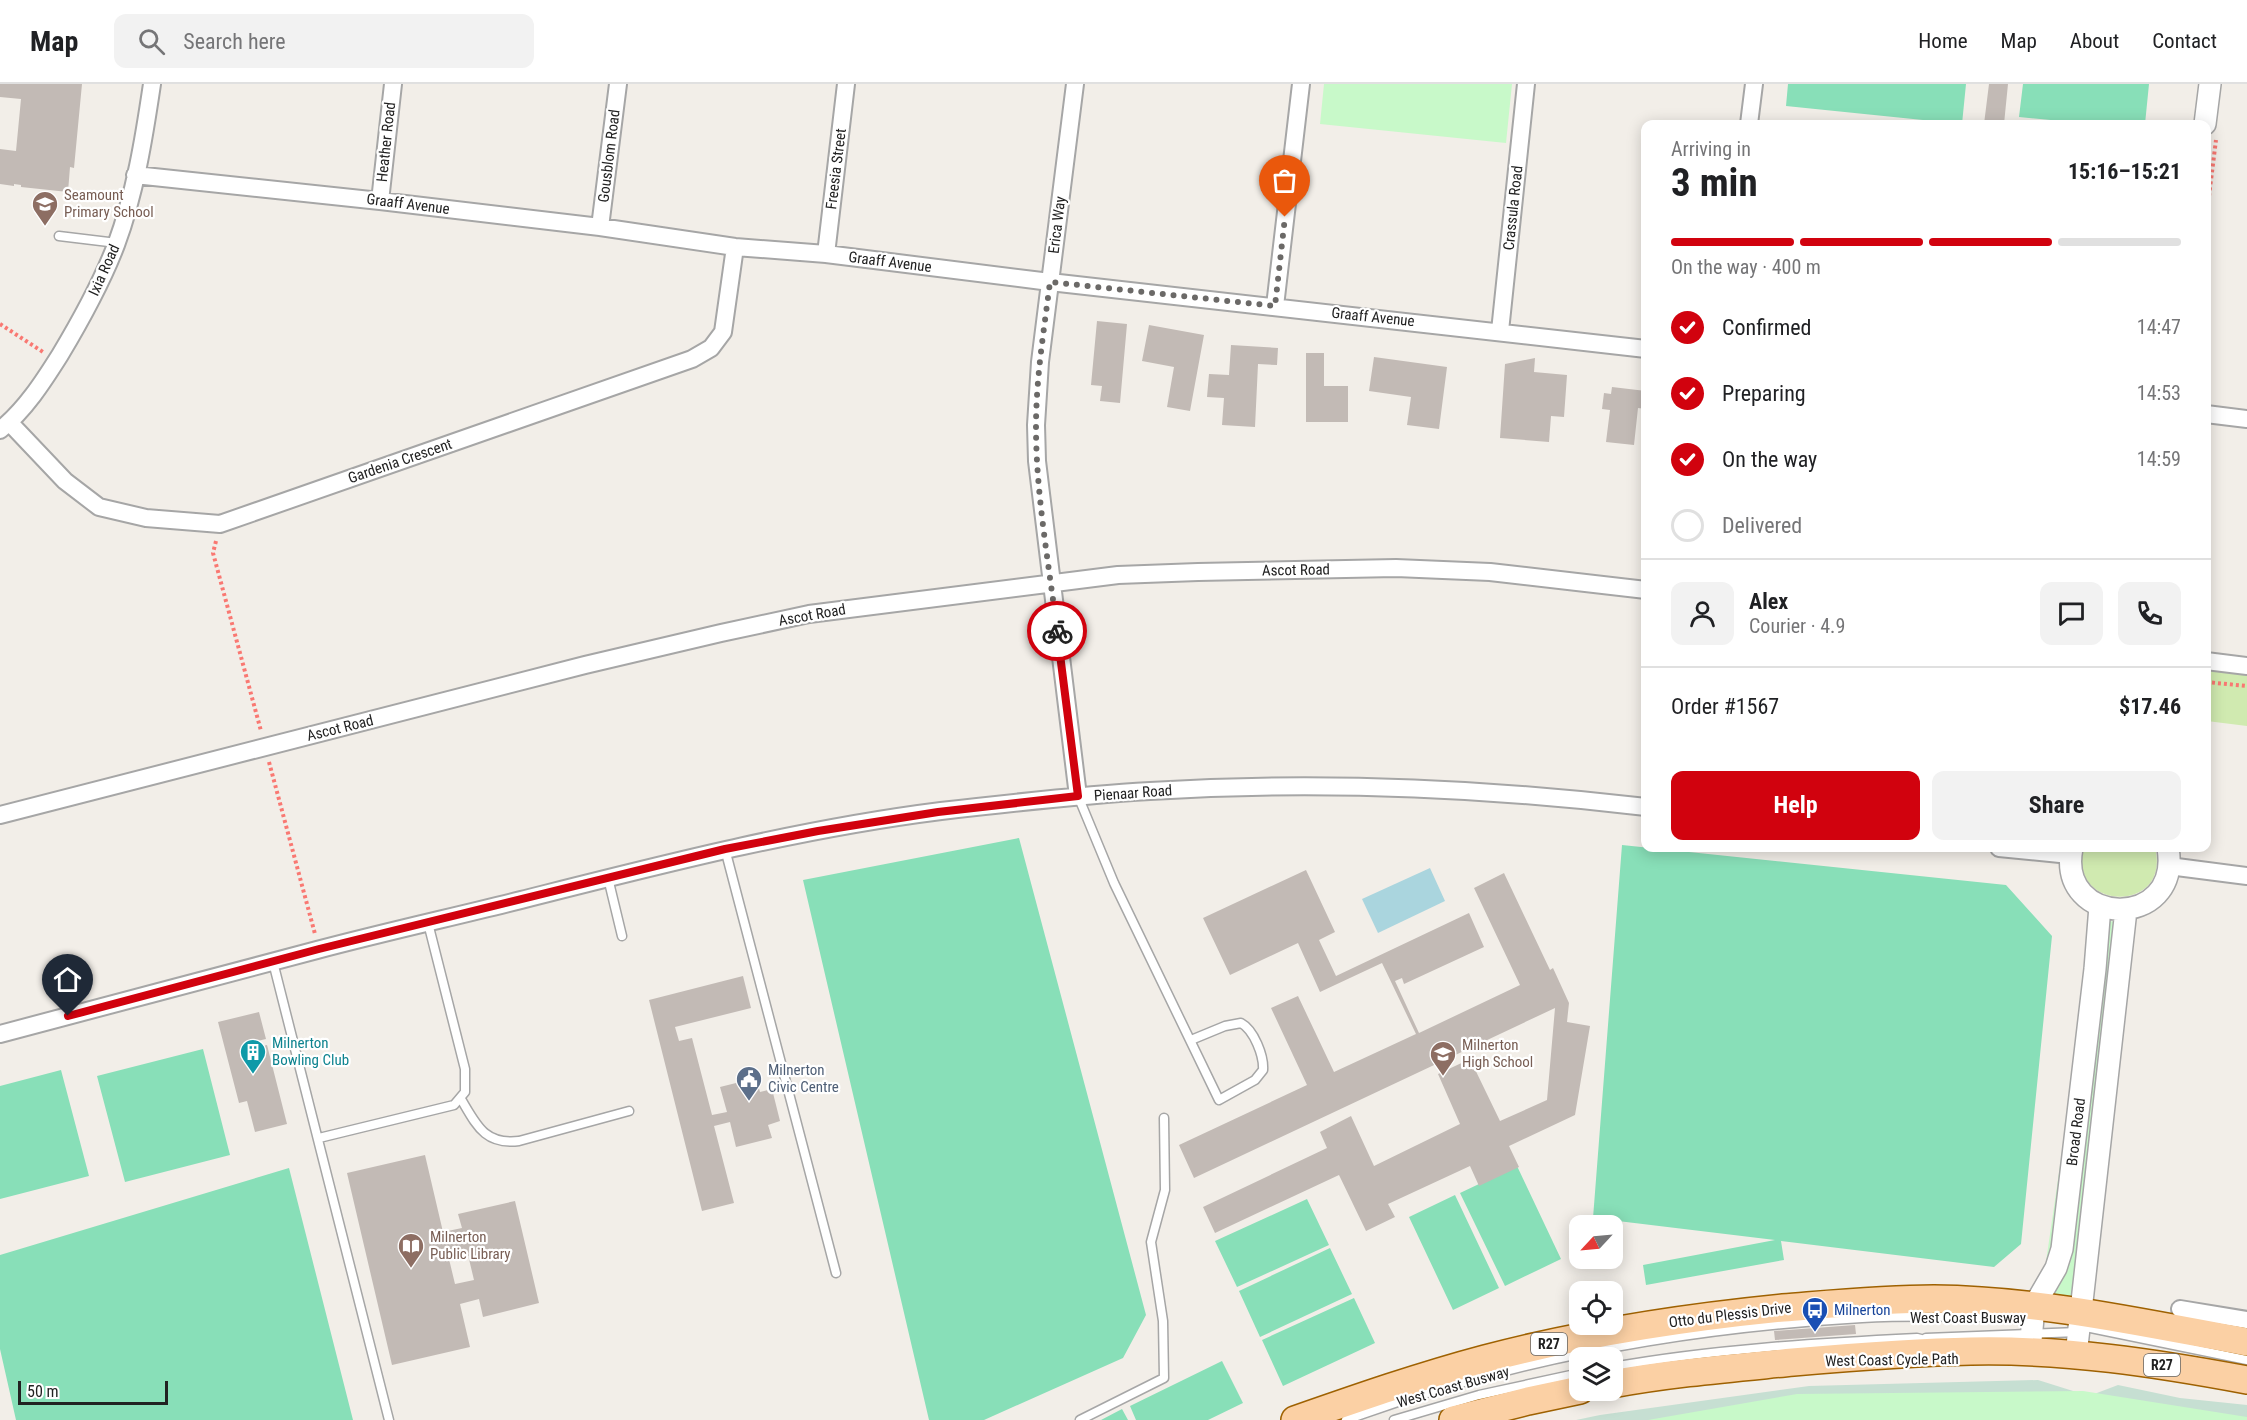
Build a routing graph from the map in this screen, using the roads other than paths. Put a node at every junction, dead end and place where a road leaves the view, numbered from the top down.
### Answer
1 (152, 84) edge
2 (393, 84) edge
3 (618, 84) edge
4 (846, 84) edge
5 (1075, 84) edge
6 (1301, 84) edge
7 (1526, 84) edge
8 (1754, 84) edge
9 (2210, 84) edge
10 (1750, 120) edge
11 (2211, 120) edge
12 (135, 175) junction
13 (380, 201) junction
14 (600, 227) junction
15 (59, 236) dead end
16 (117, 243) junction
17 (735, 247) junction
18 (826, 254) junction
19 (1050, 282) junction
20 (1275, 306) junction
21 (1500, 331) junction
22 (1641, 348) edge
23 (2211, 414) edge
24 (2247, 418) edge
25 (5, 426) edge
26 (1051, 582) junction
27 (1641, 589) edge
28 (2211, 662) edge
29 (2247, 666) edge
30 (1078, 796) junction
31 (1641, 806) edge
32 (0, 815) edge
33 (725, 849) junction
34 (2071, 852) edge
35 (2168, 857) edge
36 (2247, 876) edge
37 (608, 878) junction
38 (2100, 906) junction
39 (2126, 910) junction
40 (428, 923) junction
41 (622, 936) dead end
42 (273, 962) junction
43 (0, 1034) edge
44 (1191, 1040) junction
45 (461, 1100) junction
46 (629, 1111) dead end
47 (1164, 1118) dead end
48 (319, 1138) junction
49 (2074, 1149) junction
50 (2100, 1154) junction
51 (836, 1273) dead end
52 (2180, 1309) dead end
53 (2247, 1320) edge
54 (2035, 1326) junction
55 (2080, 1330) junction
56 (1917, 1338) junction
57 (2247, 1342) edge
58 (1971, 1351) junction
59 (2247, 1360) edge
60 (1623, 1365) edge
61 (1569, 1375) edge
62 (2247, 1380) edge
63 (1623, 1382) edge
64 (1569, 1392) edge
65 (389, 1420) edge
66 (1080, 1420) edge
67 (1295, 1420) edge
68 (1347, 1420) edge
69 (1394, 1420) edge
70 (1454, 1420) edge

1 - 12 street, Ixia Road
2 - 13 street, Heather Road
3 - 14 street, Gousblom Road
4 - 18 street, Freesia Street
5 - 19 street, Erica Way
6 - 20 street
7 - 21 street, Crassula Road
8 - 10 street
9 - 11 street
12 - 13 street, Graaff Avenue
12 - 16 street, Ixia Road
13 - 14 street, Graaff Avenue
14 - 17 street, Graaff Avenue
15 - 16 lane
16 - 25 street, Ixia Road
17 - 18 street, Graaff Avenue
17 - 25 street, Gardenia Crescent
18 - 19 street, Graaff Avenue
19 - 20 street, Graaff Avenue
19 - 26 street, Erica Way
20 - 21 street, Graaff Avenue
21 - 22 street, Graaff Avenue
23 - 24 street
26 - 27 street, Ascot Road
26 - 30 street, Erica Way
26 - 32 street, Ascot Road
28 - 29 street
30 - 31 street, Pienaar Road
30 - 33 street, Pienaar Road
30 - 44 lane
33 - 37 street, Pienaar Road
33 - 51 lane
34 - 38 street
35 - 36 street
35 - 39 street
37 - 40 street, Pienaar Road
37 - 41 lane
38 - 39 street
38 - 49 street, Broad Road
39 - 50 street, Broad Road
40 - 42 street, Pienaar Road
40 - 45 lane
42 - 43 street, Pienaar Road
42 - 48 lane
44 - 44 lane
45 - 46 lane
45 - 48 lane
47 - 66 lane
48 - 65 lane
49 - 50 street
49 - 54 street, Broad Road
50 - 55 street, Broad Road
52 - 53 street
54 - 55 main road, Otto du Plessis Drive / R27
54 - 55 main road, Otto du Plessis Drive / R27
54 - 56 lane, West Coast Busway
54 - 58 main road, Otto du Plessis Drive / R27
54 - 67 main road, Otto du Plessis Drive / R27
54 - 68 lane, West Coast Busway
55 - 57 main road, Otto du Plessis Drive / R27
55 - 59 lane
55 - 62 main road, Otto du Plessis Drive / R27
56 - 58 lane, West Coast Busway
56 - 60 lane, West Coast Busway
58 - 63 main road, Otto du Plessis Drive / R27
61 - 69 lane, West Coast Busway
64 - 70 main road

